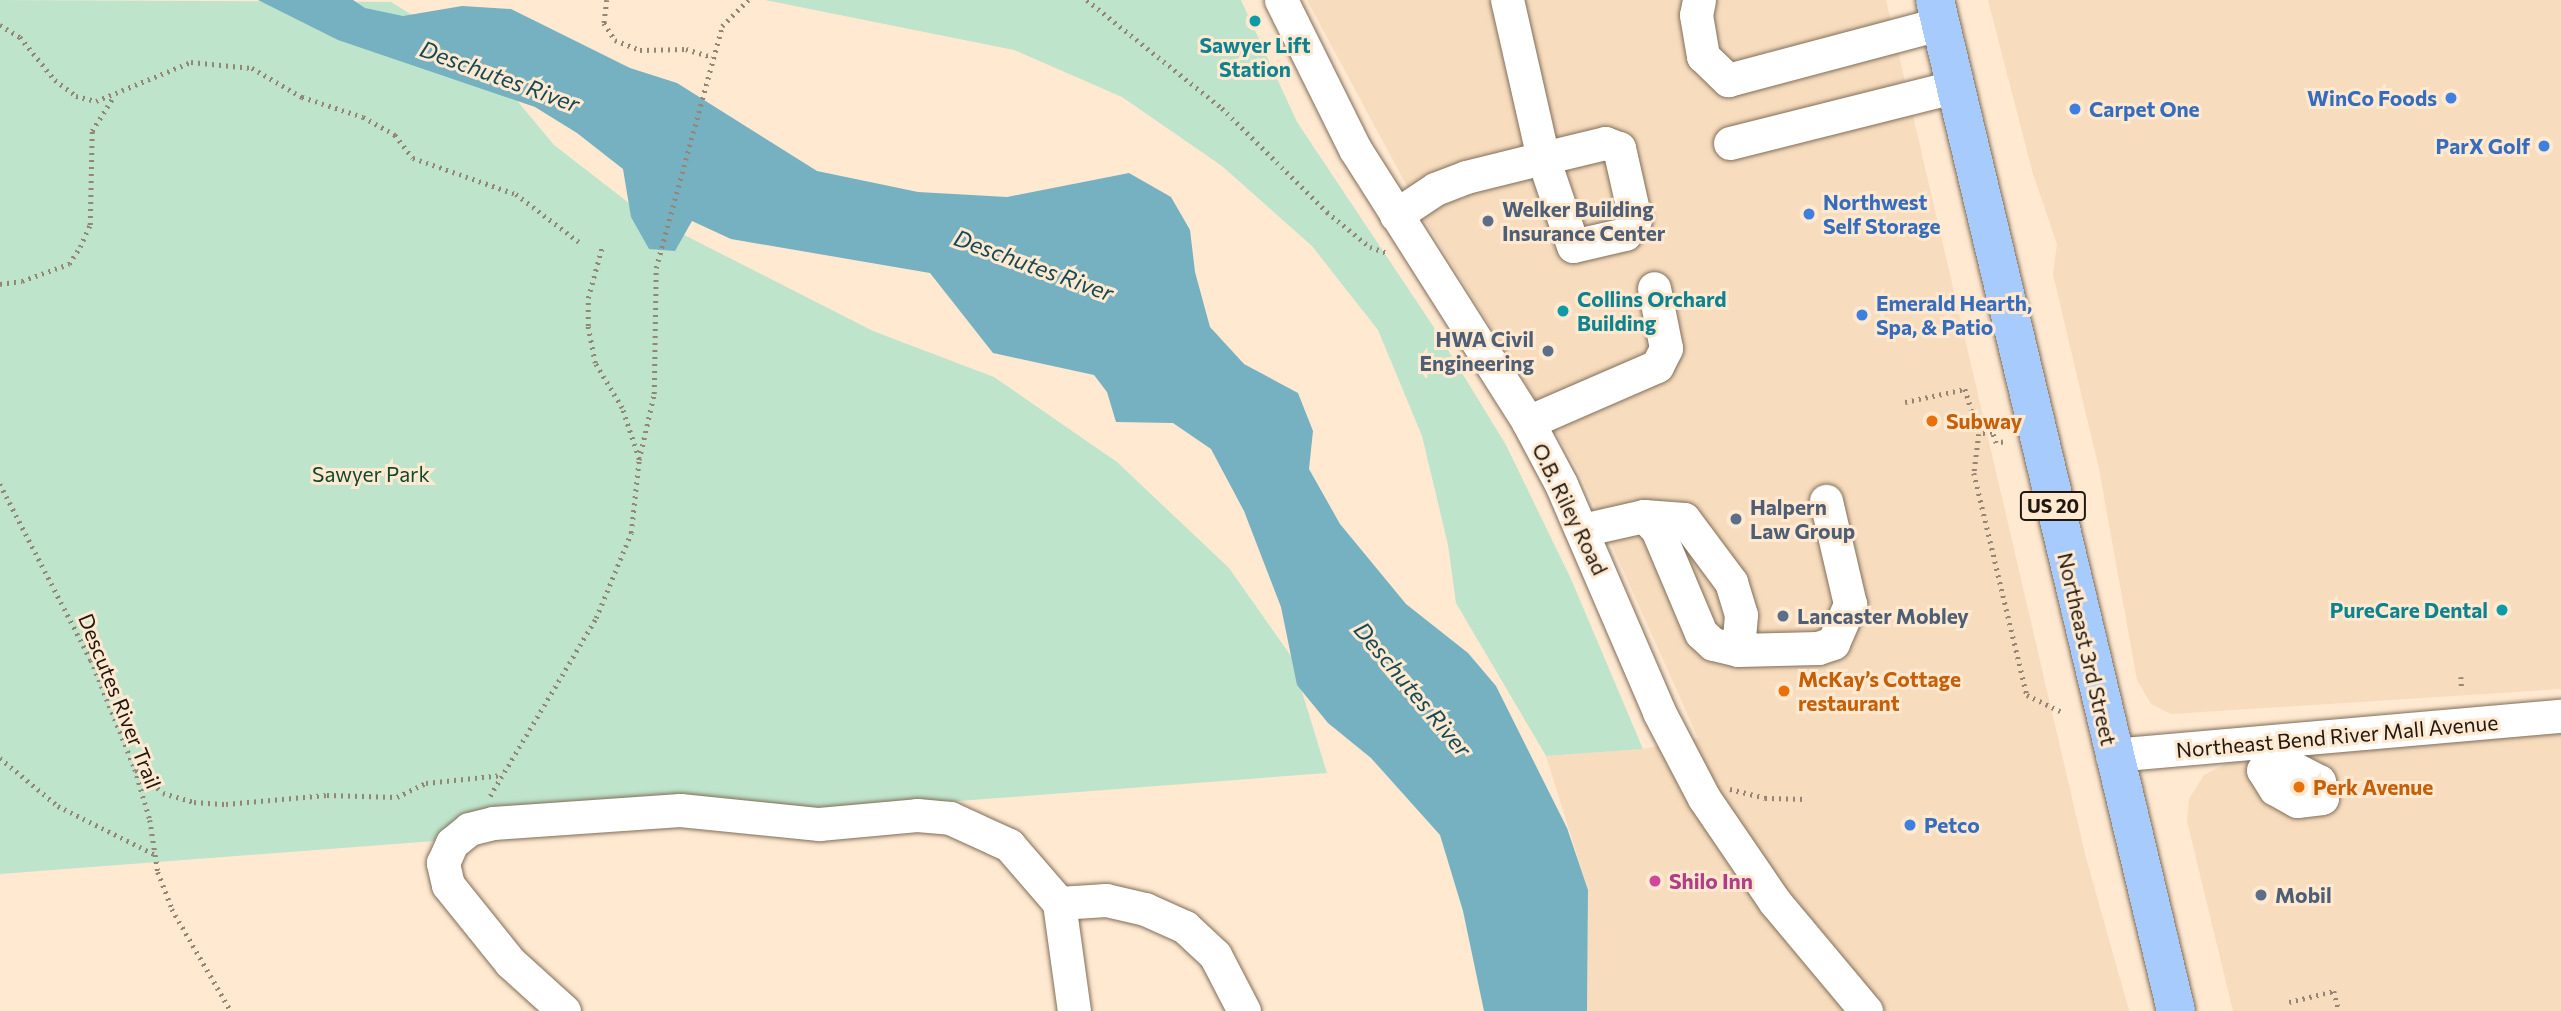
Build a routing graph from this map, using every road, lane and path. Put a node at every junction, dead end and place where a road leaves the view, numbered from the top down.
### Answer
1 (607, 0) edge
2 (748, 0) edge
3 (1087, 0) edge
4 (1281, 0) edge
5 (1507, 0) edge
6 (1699, 0) edge
7 (1937, 12) edge
8 (0, 25) edge
9 (712, 57) junction
10 (1953, 87) junction
11 (113, 98) junction
12 (1730, 143) dead end
13 (1396, 215) junction
14 (579, 242) dead end
15 (602, 247) dead end
16 (1421, 253) junction
17 (0, 284) edge
18 (1654, 288) dead end
19 (1905, 402) dead end
20 (1528, 422) junction
21 (1979, 434) junction
22 (2003, 442) dead end
23 (639, 462) junction
24 (0, 484) edge
25 (1826, 501) dead end
26 (1644, 516) junction
27 (1582, 530) junction
28 (1738, 650) junction
29 (2461, 677) dead end
30 (2462, 690) dead end
31 (2064, 713) dead end
32 (2561, 716) edge
33 (2112, 755) junction
34 (0, 758) edge
35 (135, 769) junction
36 (503, 775) junction
37 (1722, 788) dead end
38 (1807, 799) dead end
39 (469, 829) junction
40 (155, 855) junction
41 (1059, 903) junction
42 (2289, 1002) dead end
43 (231, 1011) edge
44 (564, 1011) edge
45 (1074, 1011) edge
46 (1244, 1011) edge
47 (1866, 1011) edge
48 (2176, 1011) edge
49 (2339, 1011) edge

1 - 9 path
2 - 9 path
3 - 16 path
4 - 13 street, O.B. Riley Road
5 - 13 street
6 - 7 street
7 - 10 main road, Northeast 3rd Street / US 20
8 - 11 path
9 - 23 path
10 - 12 street
10 - 33 main road, Northeast 3rd Street / US 20
11 - 14 path
11 - 17 path
13 - 16 street, O.B. Riley Road
15 - 23 path
16 - 20 street, O.B. Riley Road
18 - 20 street
19 - 21 path
20 - 27 street, O.B. Riley Road
21 - 22 path
21 - 31 path
23 - 36 path
24 - 35 path, Descutes River Trail
25 - 28 street
26 - 27 street
26 - 28 street
26 - 28 street
27 - 47 street, O.B. Riley Road
29 - 30 path
32 - 33 street, Northeast Bend River Mall Avenue
33 - 48 main road, Northeast 3rd Street / US 20
34 - 40 path
35 - 36 path
35 - 40 path, Descutes River Trail
36 - 39 path
37 - 38 path
39 - 41 street
39 - 44 street
40 - 43 path, Descutes River Trail
41 - 45 street
41 - 46 street
42 - 49 path

